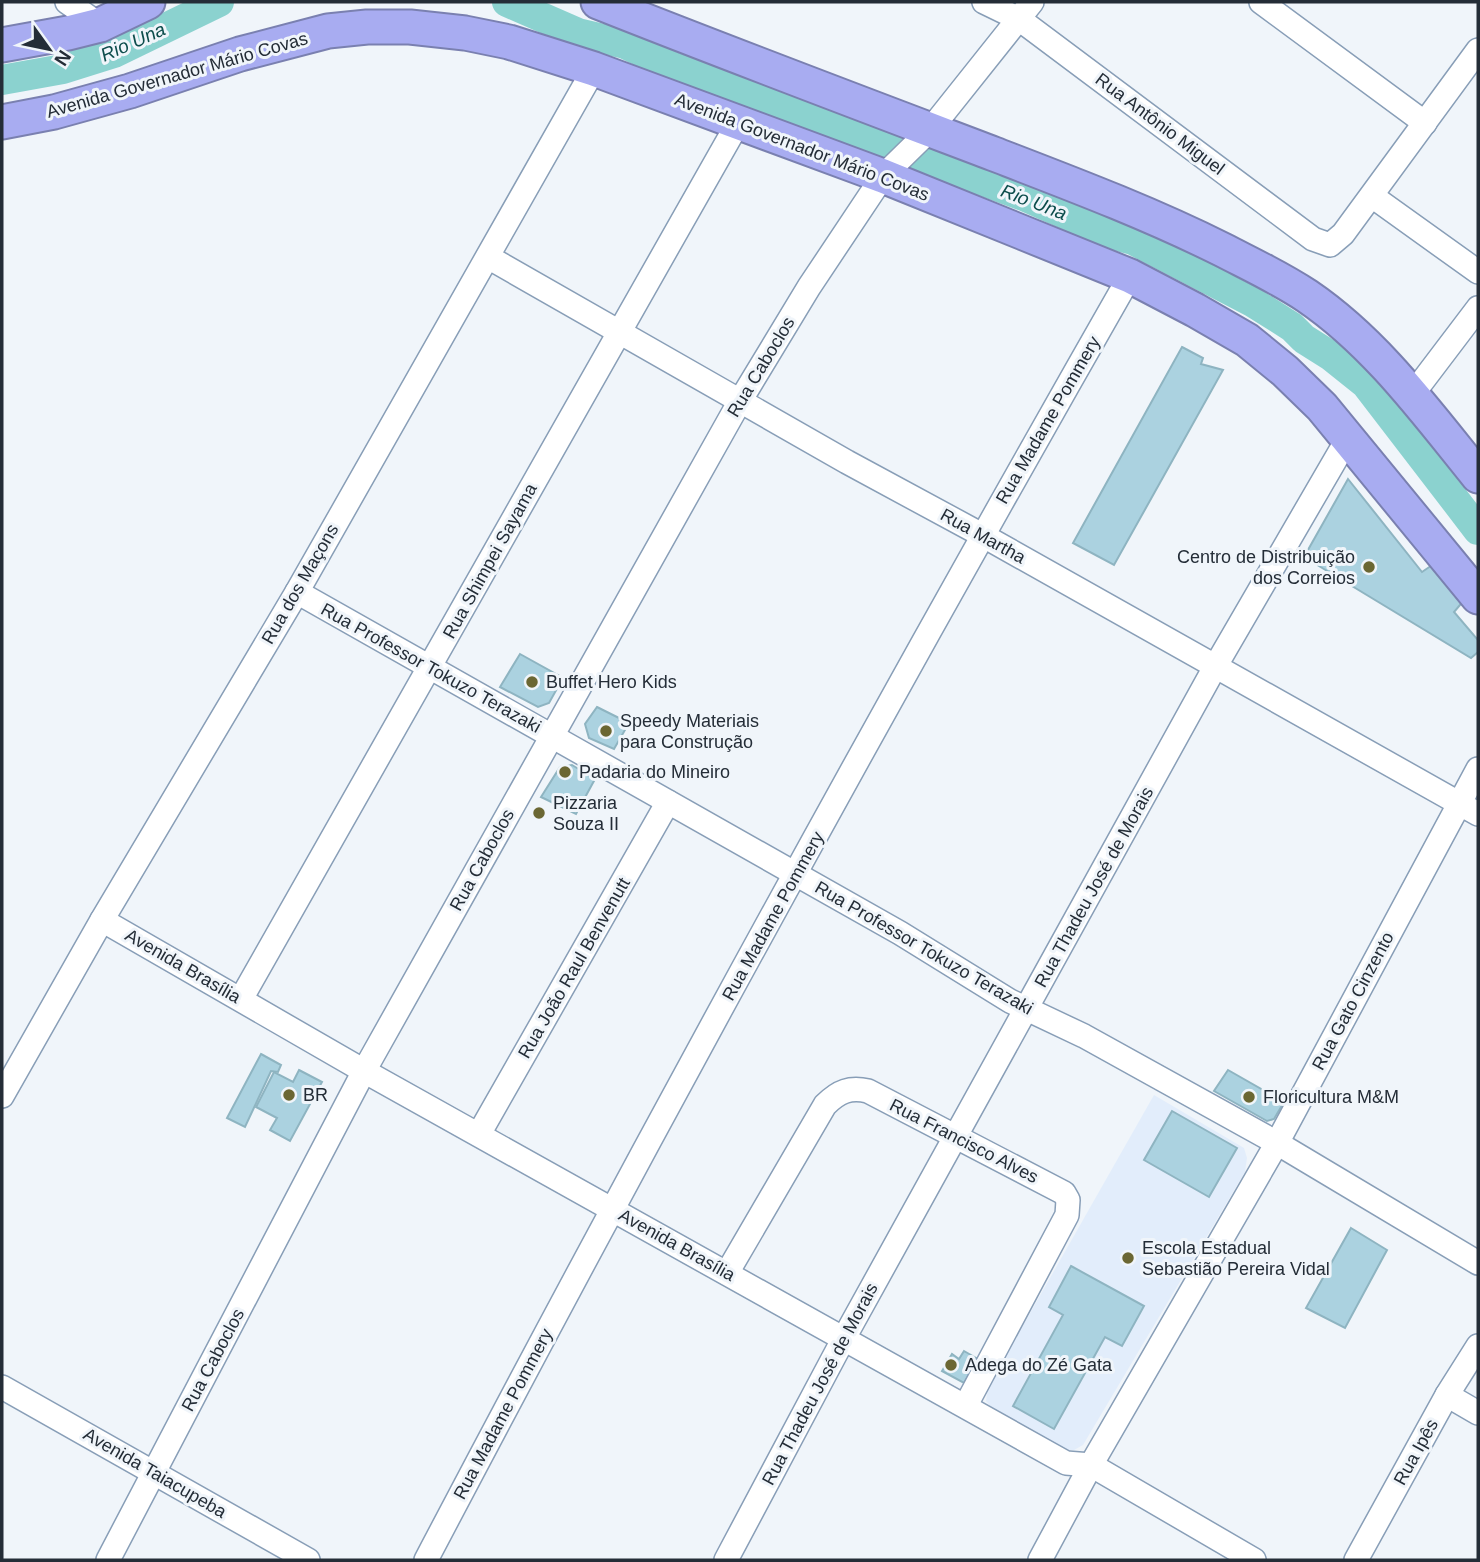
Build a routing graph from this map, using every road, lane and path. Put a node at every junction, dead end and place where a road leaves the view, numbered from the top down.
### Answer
1 (148, 2) edge
2 (598, 2) edge
3 (984, 2) edge
4 (1261, 2) edge
5 (87, 10) edge
6 (1026, 10) edge
7 (2, 45) edge
8 (1478, 50) edge
9 (594, 69) junction
10 (2, 122) edge
11 (738, 123) junction
12 (1425, 123) junction
13 (923, 138) junction
14 (886, 172) junction
15 (1372, 196) junction
16 (488, 257) junction
17 (1478, 272) edge
18 (1130, 276) junction
19 (1478, 308) edge
20 (619, 331) junction
21 (1412, 396) junction
22 (740, 401) junction
23 (1348, 438) junction
24 (1478, 476) edge
25 (982, 535) junction
26 (297, 592) junction
27 (1478, 597) edge
28 (430, 667) junction
29 (1215, 667) junction
30 (551, 736) junction
31 (1478, 769) edge
32 (668, 802) junction
33 (1469, 809) edge
34 (796, 874) junction
35 (102, 920) junction
36 (241, 999) junction
37 (1026, 1010) junction
38 (365, 1070) junction
39 (2, 1096) edge
40 (480, 1134) junction
41 (955, 1136) junction
42 (1277, 1143) junction
43 (612, 1208) junction
44 (1478, 1263) edge
45 (727, 1273) junction
46 (844, 1338) junction
47 (1478, 1346) edge
48 (2, 1387) edge
49 (1447, 1395) junction
50 (966, 1405) junction
51 (1478, 1413) edge
52 (1091, 1465) junction
53 (155, 1472) junction
54 (108, 1560) edge
55 (308, 1560) edge
56 (426, 1560) edge
57 (726, 1560) edge
58 (1040, 1560) edge
59 (1254, 1560) edge
60 (1356, 1560) edge

1 - 5 highway
2 - 13 highway
3 - 6 street, Rua Antônio Miguel
4 - 12 street
5 - 7 highway
6 - 13 street, Rua Caboclos
6 - 15 street, Rua Antônio Miguel
8 - 12 street
9 - 10 highway, Avenida Governador Mário Covas
9 - 11 highway, Avenida Governador Mário Covas
9 - 16 street, Rua dos Maçons
11 - 14 highway, Avenida Governador Mário Covas
11 - 20 street, Rua Shimpei Sayama
12 - 15 street
13 - 14 street, Rua Caboclos
13 - 21 highway
14 - 18 highway, Avenida Governador Mário Covas
14 - 22 street, Rua Caboclos
15 - 17 street
16 - 20 street, Rua Martha
16 - 26 street, Rua dos Maçons
18 - 23 highway, Avenida Governador Mário Covas
18 - 25 street, Rua Madame Pommery
19 - 21 street
20 - 22 street, Rua Martha
20 - 28 street, Rua Shimpei Sayama
21 - 24 highway
22 - 25 street, Rua Martha
22 - 30 street, Rua Caboclos
23 - 27 highway, Avenida Governador Mário Covas
23 - 29 street, Rua Thadeu José de Morais
25 - 29 street, Rua Martha
25 - 34 street, Rua Madame Pommery
26 - 28 street, Rua Professor Tokuzo Terazaki
26 - 35 street, Rua dos Maçons
28 - 30 street, Rua Professor Tokuzo Terazaki
28 - 36 street, Rua Shimpei Sayama
29 - 33 street, Rua Martha
29 - 37 street, Rua Thadeu José de Morais
30 - 32 street, Rua Professor Tokuzo Terazaki
30 - 38 street, Rua Caboclos
31 - 33 street, Rua Gato Cinzento
32 - 34 street, Rua Professor Tokuzo Terazaki
32 - 40 street, Rua João Raul Benvenutt
33 - 42 street, Rua Gato Cinzento
34 - 37 street, Rua Professor Tokuzo Terazaki
34 - 43 street, Rua Madame Pommery
35 - 36 street, Avenida Brasília
35 - 39 street, Rua dos Maçons
36 - 38 street, Avenida Brasília
37 - 41 street, Rua Thadeu José de Morais
37 - 42 street, Rua Professor Tokuzo Terazaki
38 - 40 street, Avenida Brasília
38 - 53 street, Rua Caboclos
40 - 43 street, Avenida Brasília
41 - 45 street, Rua Francisco Alves
41 - 46 street, Rua Thadeu José de Morais
41 - 50 street, Rua Francisco Alves
42 - 44 street, Rua Professor Tokuzo Terazaki
42 - 52 street, Rua Gato Cinzento
43 - 45 street, Avenida Brasília
43 - 56 street, Rua Madame Pommery
45 - 46 street, Avenida Brasília
46 - 50 street, Avenida Brasília
46 - 57 street, Rua Thadeu José de Morais
47 - 49 street, Rua Ipês
48 - 53 street, Avenida Taiacupeba
49 - 51 street
49 - 60 street, Rua Ipês
50 - 52 street, Avenida Brasília
52 - 58 street, Rua Gato Cinzento
52 - 59 street, Avenida Brasília
53 - 54 street, Rua Caboclos
53 - 55 street, Avenida Taiacupeba

